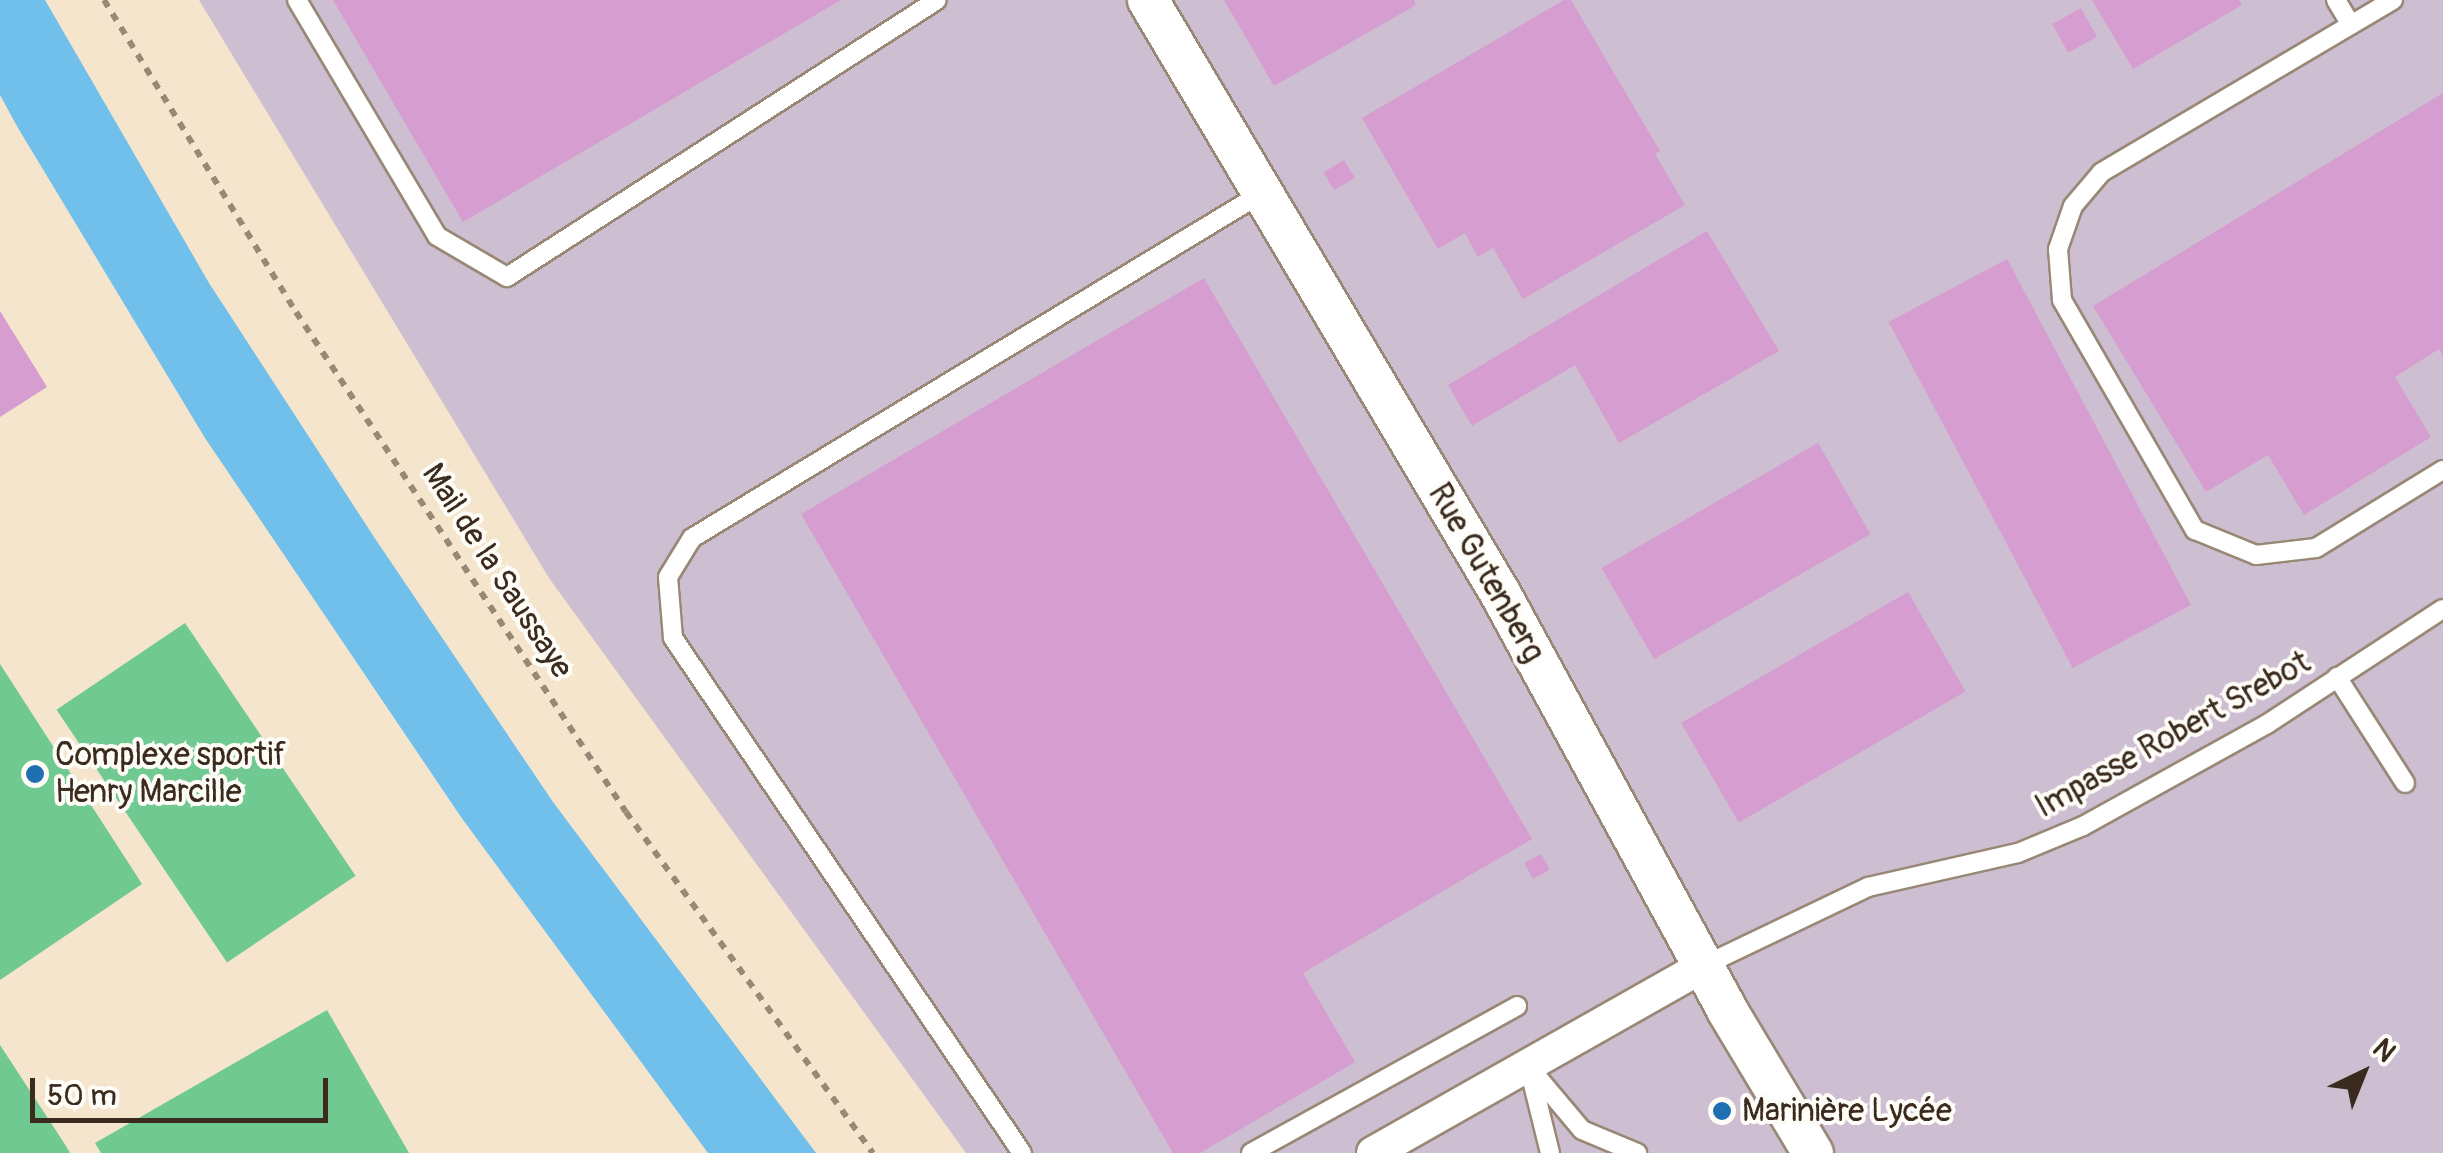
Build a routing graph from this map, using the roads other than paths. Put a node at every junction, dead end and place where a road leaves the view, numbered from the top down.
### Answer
1 (297, 0) edge
2 (937, 0) edge
3 (1148, 0) edge
4 (2336, 0) edge
5 (2394, 0) edge
6 (2351, 25) junction
7 (1262, 192) junction
8 (2443, 470) edge
9 (2443, 609) edge
10 (2337, 677) junction
11 (2405, 784) dead end
12 (1703, 966) junction
13 (1517, 1006) dead end
14 (1528, 1067) junction
15 (1022, 1153) edge
16 (1252, 1153) edge
17 (1373, 1153) edge
18 (1550, 1153) edge
19 (1637, 1153) edge
20 (1812, 1153) edge

1 - 2 lane
3 - 7 street, Rue Gutenberg
4 - 6 lane
5 - 6 lane
6 - 8 lane
7 - 12 street, Rue Gutenberg
7 - 15 lane
9 - 10 lane, Impasse Robert Srebot
10 - 11 lane, Impasse Robert Srebot
10 - 12 lane, Impasse Robert Srebot
12 - 14 street
12 - 20 street, Rue Gutenberg
13 - 16 lane
14 - 17 street
14 - 18 lane
14 - 19 lane

